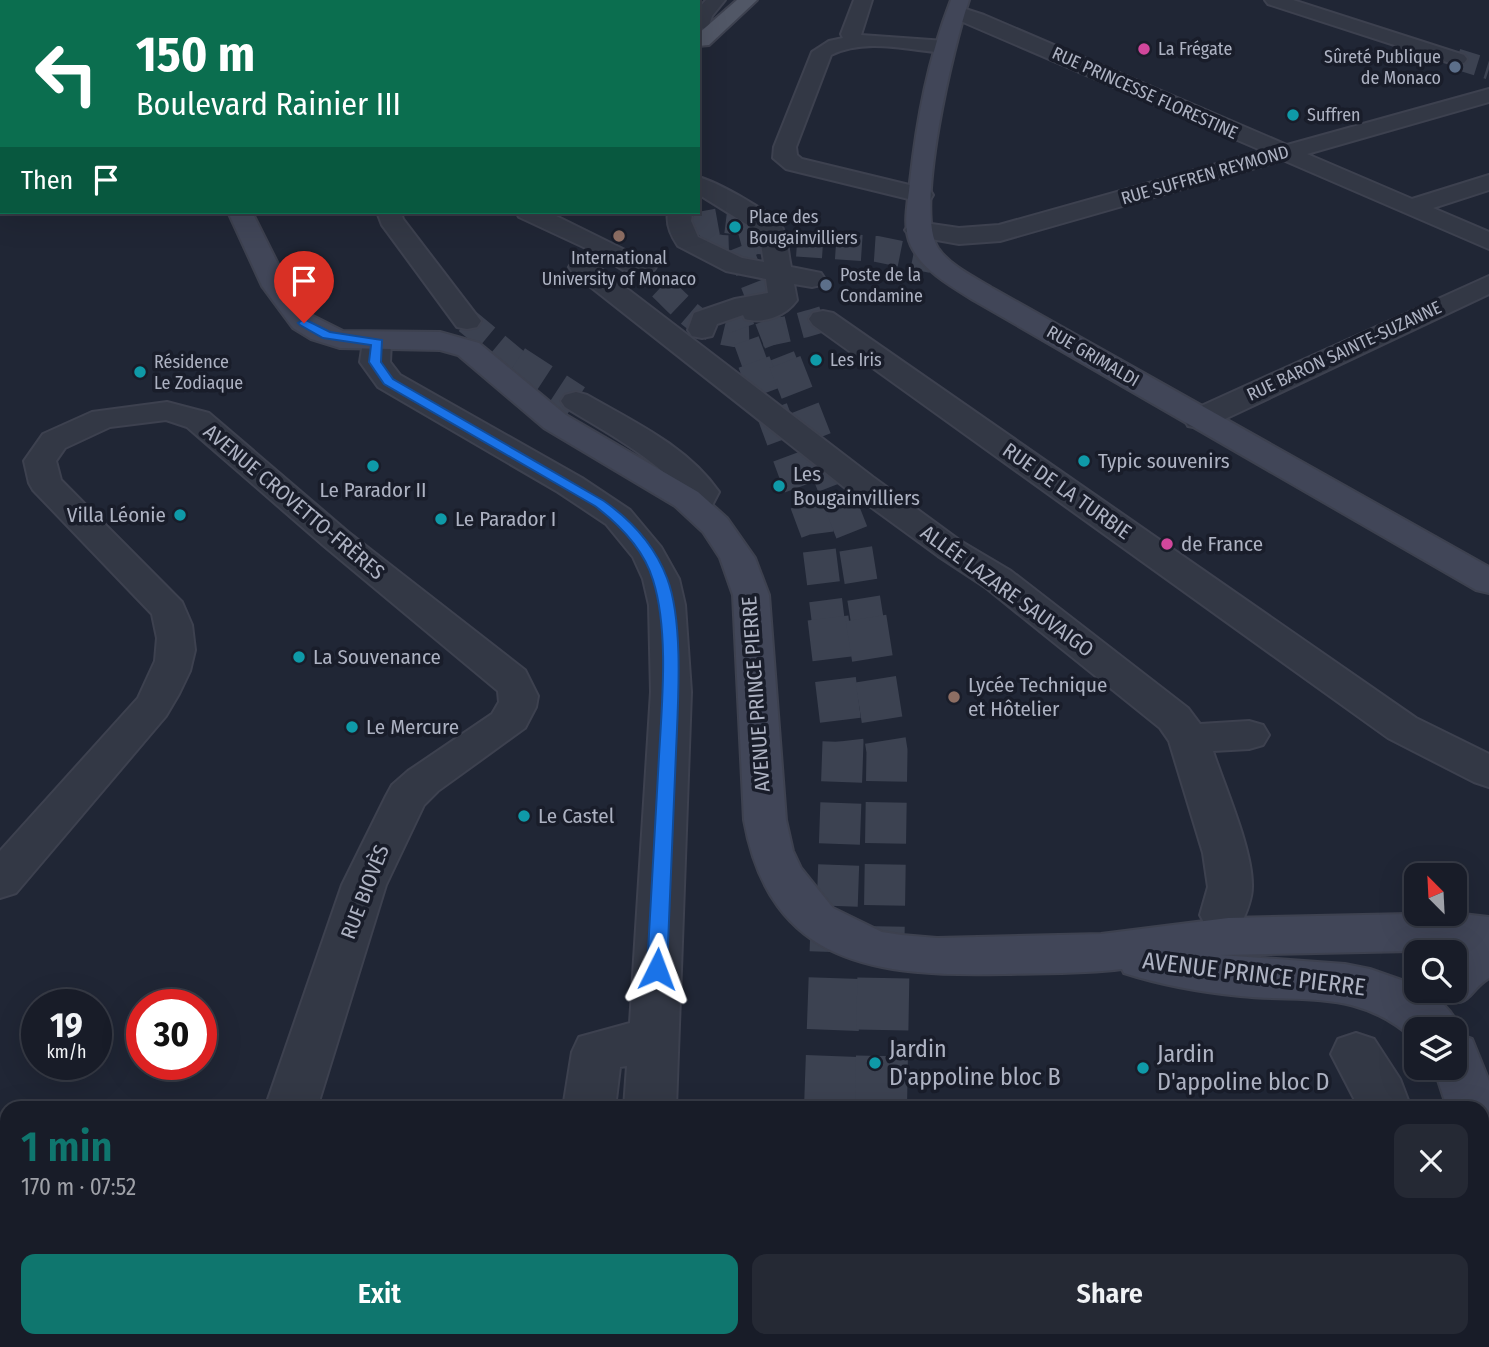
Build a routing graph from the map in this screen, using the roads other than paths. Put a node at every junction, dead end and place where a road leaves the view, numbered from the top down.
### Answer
1 (716, 0) edge
2 (733, 0) edge
3 (748, 0) edge
4 (863, 0) edge
5 (1274, 0) edge
6 (958, 6) edge
7 (700, 31) edge
8 (854, 41) junction
9 (945, 47) junction
10 (1457, 59) tunnel mouth
11 (1489, 95) edge
12 (1282, 153) junction
13 (705, 181) edge
14 (1489, 182) edge
15 (921, 195) junction
16 (1411, 207) junction
17 (241, 214) edge
18 (389, 214) edge
19 (532, 214) edge
20 (680, 214) edge
21 (918, 230) junction
22 (1489, 241) edge
23 (662, 243) junction
24 (582, 267) dead end
25 (777, 271) junction
26 (1489, 284) edge
27 (661, 287) dead end
28 (809, 302) junction
29 (467, 321) tunnel mouth
30 (718, 323) junction
31 (377, 342) junction
32 (576, 401) tunnel mouth
33 (1199, 419) junction
34 (696, 506) junction
35 (1489, 582) edge
36 (506, 724) joint
37 (1249, 735) dead end
38 (1189, 739) junction
39 (1489, 772) edge
40 (0, 881) edge
41 (1223, 915) dead end
42 (1489, 934) edge
43 (1101, 953) junction
44 (1489, 957) edge
45 (1467, 968) edge
46 (1425, 1017) edge
47 (654, 1038) junction
48 (1356, 1054) dead end
49 (1463, 1080) edge
50 (293, 1101) edge
51 (590, 1101) edge
52 (650, 1101) edge
53 (1383, 1101) edge
54 (1471, 1101) edge

1 - 7 street
2 - 7 main road
3 - 7 main road
4 - 8 street
5 - 10 street
6 - 9 main road
6 - 12 street, RUE PRINCESSE FLORESTINE
8 - 9 street
8 - 15 street
9 - 15 main road
11 - 12 street, RUE SUFFREN REYMOND
12 - 16 street, RUE PRINCESSE FLORESTINE
12 - 21 street, RUE SUFFREN REYMOND
13 - 25 street
14 - 16 street
15 - 21 main road
16 - 22 street, RUE PRINCESSE FLORESTINE
17 - 31 main road, AVENUE PRINCE PIERRE
18 - 29 street
19 - 23 street
20 - 23 street
21 - 33 main road, RUE GRIMALDI
23 - 25 street
23 - 27 street
24 - 30 street, ALLÉE LAZARE SAUVAIGO
25 - 28 street
26 - 33 street, RUE BARON SAINTE-SUZANNE
28 - 30 street
28 - 39 street, RUE DE LA TURBIE
30 - 38 street, ALLÉE LAZARE SAUVAIGO
31 - 34 main road, AVENUE PRINCE PIERRE
31 - 47 street
32 - 34 street
33 - 35 main road, RUE GRIMALDI
34 - 43 main road, AVENUE PRINCE PIERRE
36 - 40 street, AVENUE CROVETTO-FRÈRES
36 - 50 street, RUE BIOVÈS
37 - 38 street
38 - 41 street, ALLÉE LAZARE SAUVAIGO
42 - 43 main road, AVENUE PRINCE PIERRE
43 - 46 main road, AVENUE PRINCE PIERRE
44 - 45 main road
47 - 51 street
47 - 52 street
48 - 53 street
49 - 54 main road

